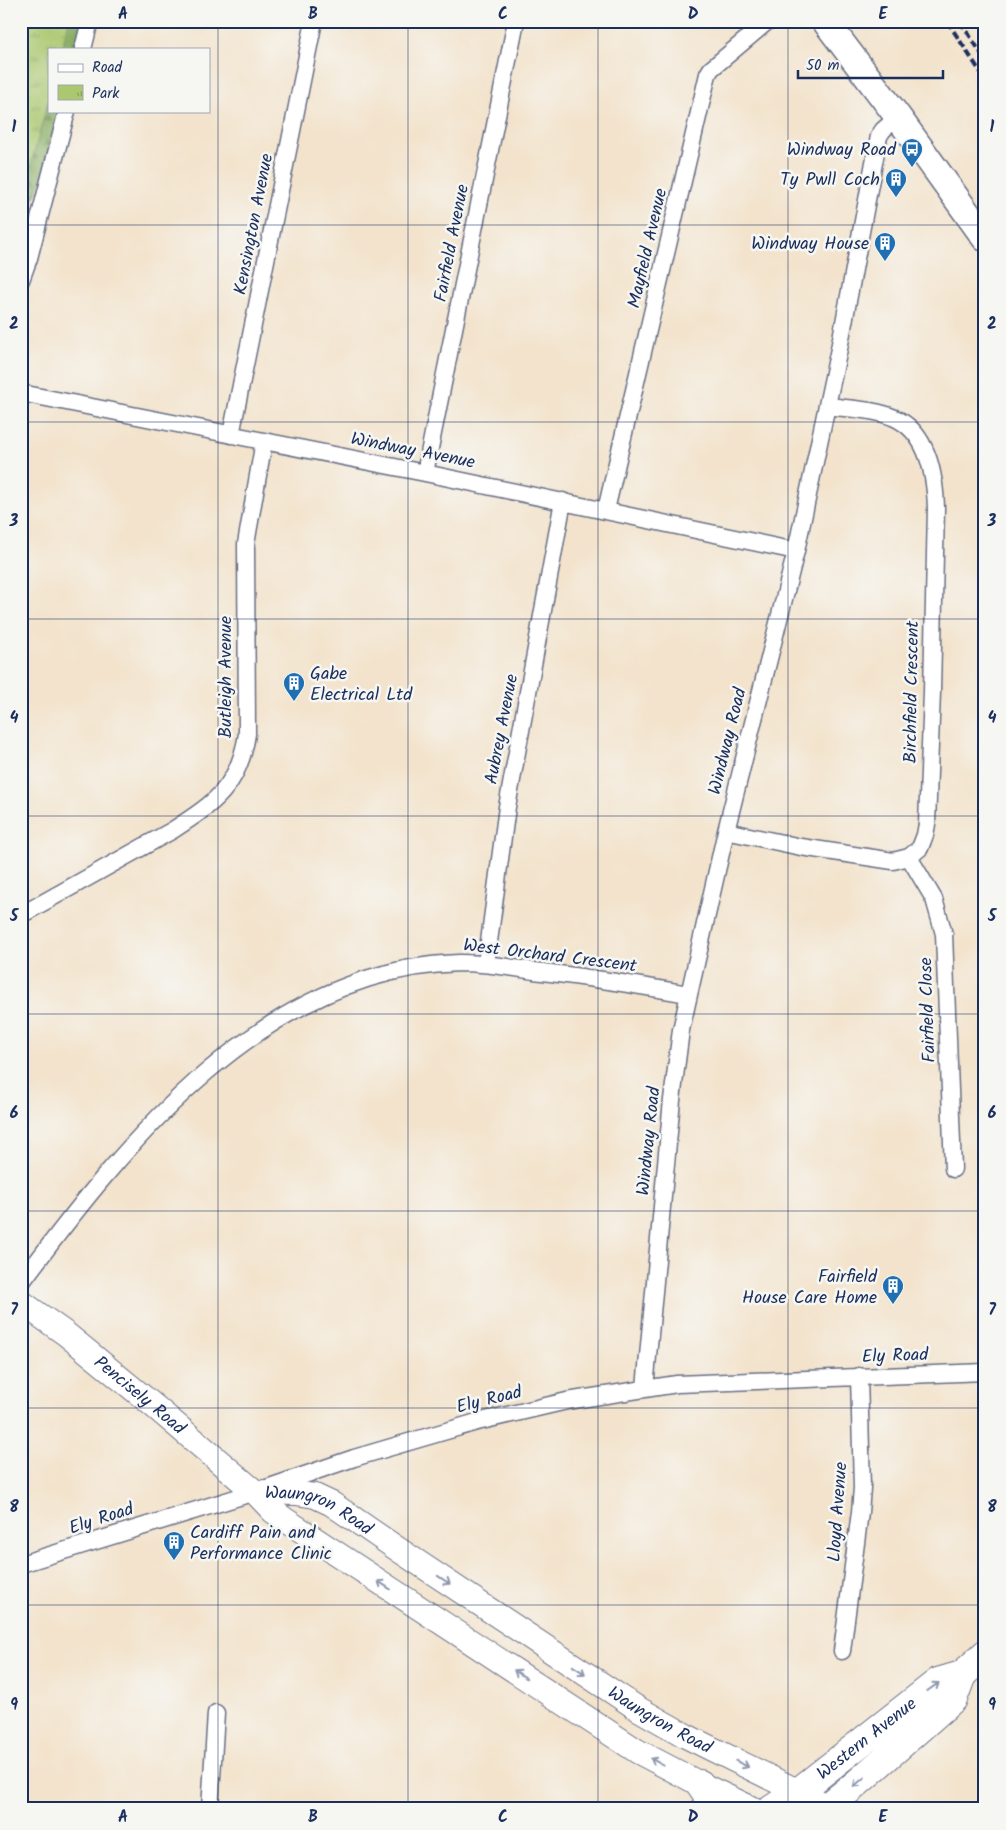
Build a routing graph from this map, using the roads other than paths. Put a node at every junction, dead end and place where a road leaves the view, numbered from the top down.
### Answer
1 (90, 21) edge
2 (314, 21) edge
3 (516, 21) edge
4 (768, 21) edge
5 (826, 21) edge
6 (83, 48) edge
7 (67, 112) edge
8 (898, 117) junction
9 (985, 238) edge
10 (21, 280) edge
11 (21, 393) edge
12 (827, 406) junction
13 (231, 435) junction
14 (264, 441) junction
15 (425, 473) junction
16 (563, 502) junction
17 (606, 510) junction
18 (796, 551) junction
19 (726, 831) junction
20 (909, 857) junction
21 (21, 915) edge
22 (486, 964) junction
23 (688, 994) junction
24 (953, 1169) dead end
25 (21, 1283) edge
26 (21, 1302) edge
27 (985, 1372) edge
28 (859, 1376) junction
29 (645, 1388) junction
30 (255, 1492) junction
31 (21, 1564) edge
32 (842, 1651) dead end
33 (985, 1654) edge
34 (962, 1675) junction
35 (216, 1713) dead end
36 (798, 1792) junction
37 (705, 1797) edge
38 (829, 1808) edge
39 (210, 1809) edge
40 (753, 1809) edge
41 (772, 1809) edge

1 - 6 street
2 - 13 street, Kensington Avenue
3 - 15 street, Fairfield Avenue
4 - 17 street, Mayfield Avenue
5 - 8 main road
7 - 10 street
8 - 9 main road
8 - 12 street, Windway Road
11 - 13 street, Windway Avenue
12 - 18 street, Windway Road
12 - 20 street, Birchfield Crescent
13 - 14 street, Windway Avenue
14 - 15 street, Windway Avenue
14 - 21 street, Butleigh Avenue
15 - 16 street, Windway Avenue
16 - 17 street, Windway Avenue
16 - 22 street, Aubrey Avenue
17 - 18 street, Windway Avenue
18 - 19 street, Windway Road
19 - 20 street
19 - 23 street, Windway Road
20 - 24 street, Fairfield Close
22 - 23 street, West Orchard Crescent
22 - 25 street, West Orchard Crescent
23 - 29 street, Windway Road
26 - 30 main road, Pencisely Road
27 - 28 street, Ely Road
28 - 29 street, Ely Road
28 - 32 street, Lloyd Avenue
29 - 30 street, Ely Road
30 - 31 street, Ely Road
30 -> 36 main road, Waungron Road
37 -> 30 main road, Waungron Road
33 - 34 highway, Western Avenue
36 -> 34 highway, Western Avenue
34 -> 38 highway, Western Avenue
35 - 39 street
36 - 38 main road, Waungron Road
36 - 41 highway, Western Avenue
37 - 40 main road, Waungron Road

